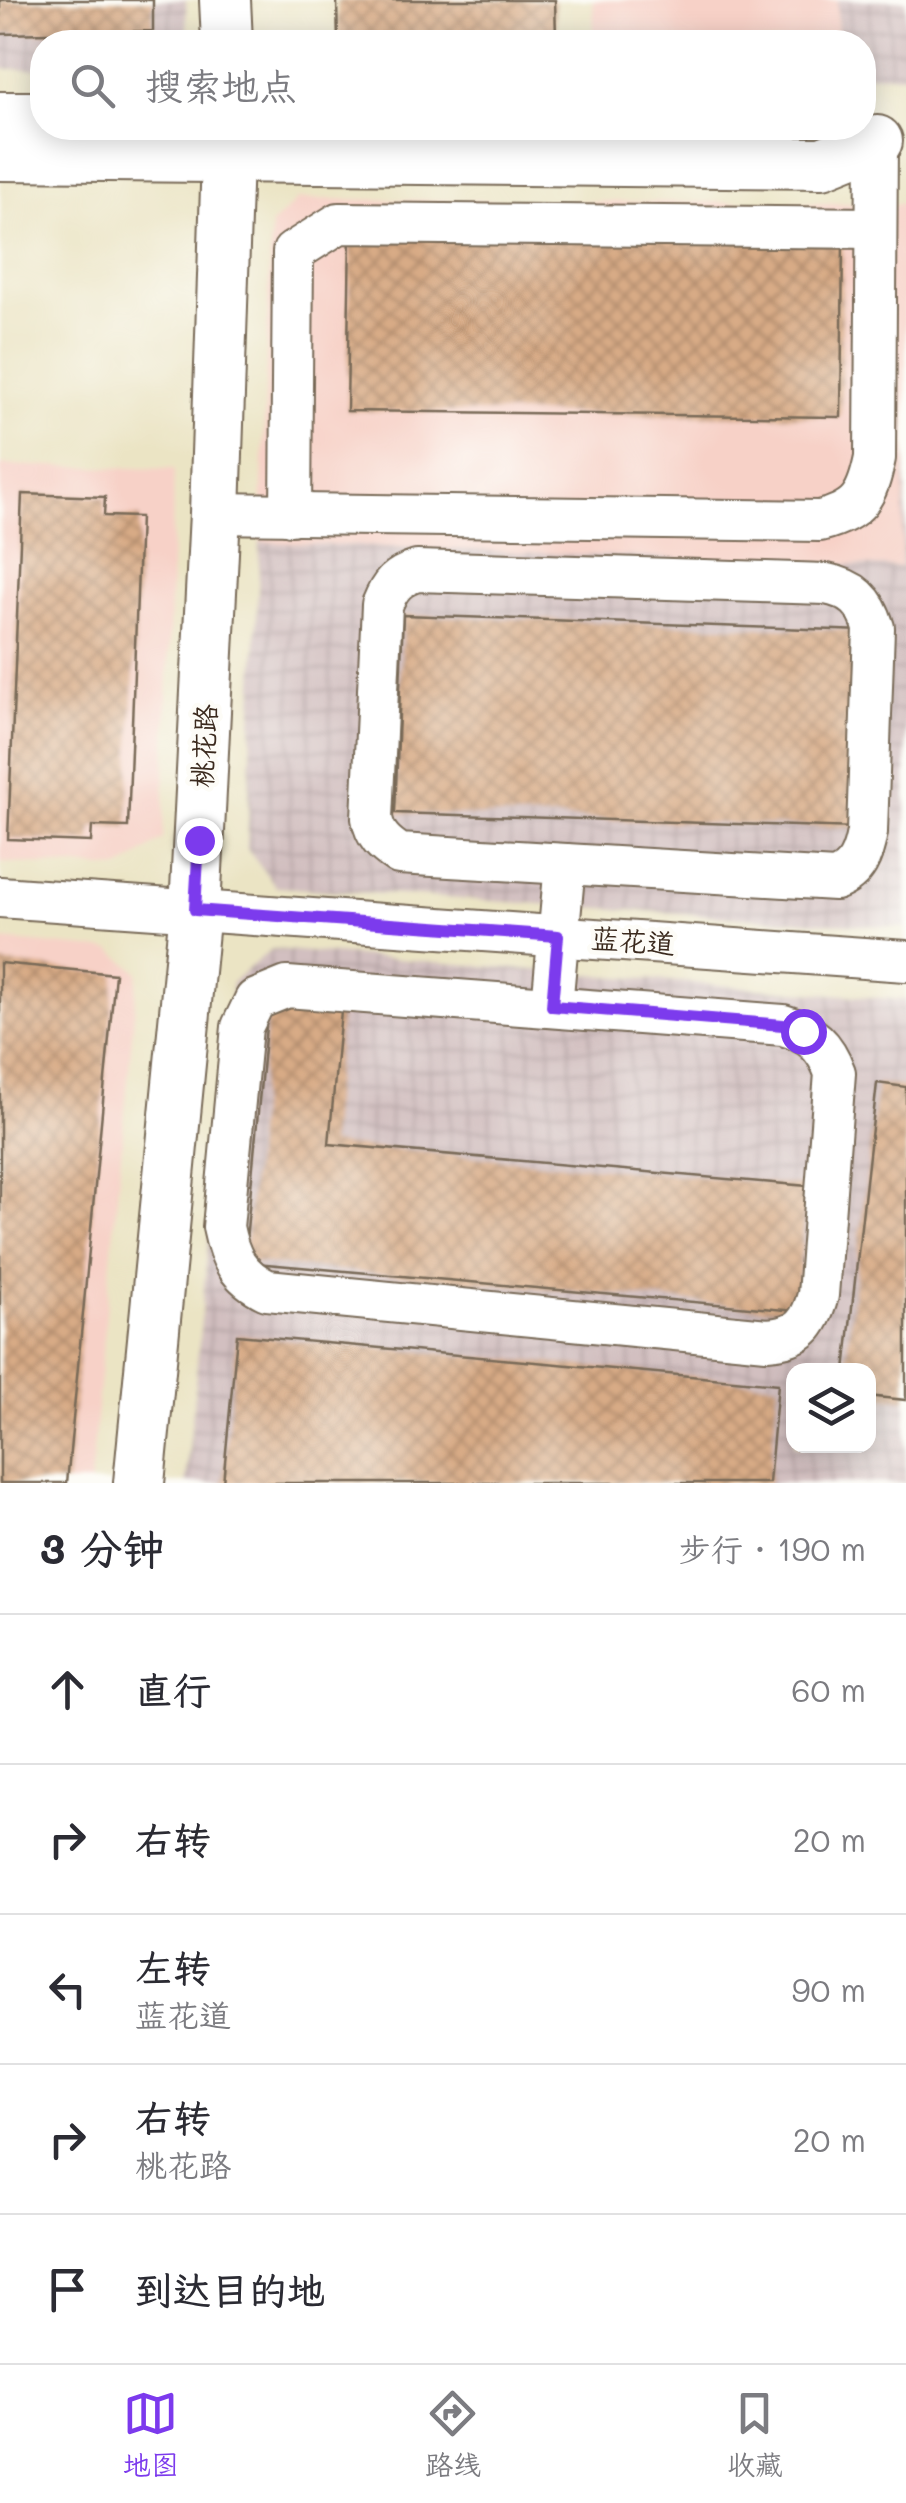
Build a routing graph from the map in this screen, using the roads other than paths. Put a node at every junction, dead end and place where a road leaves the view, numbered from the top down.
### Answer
1 (226, 0) edge
2 (226, 30) edge
3 (0, 117) edge
4 (30, 117) edge
5 (866, 140) edge
6 (874, 140) edge
7 (228, 142) edge
8 (0, 155) edge
9 (341, 157) junction
10 (338, 223) junction
11 (875, 228) junction
12 (215, 513) junction
13 (291, 515) junction
14 (566, 864) junction
15 (0, 897) edge
16 (195, 910) junction
17 (558, 936) junction
18 (906, 961) edge
19 (552, 1006) junction
20 (138, 1483) edge

1 - 2 main road
3 - 4 main road
5 - 9 main road
6 - 11 street
7 - 8 main road
7 - 9 main road
7 - 12 main road, 桃花路
9 - 10 street
10 - 11 street
10 - 13 street
11 - 13 street
12 - 13 street
12 - 16 main road, 桃花路
14 - 14 street
14 - 17 street
15 - 16 street, 蓝花道
16 - 17 street, 蓝花道
16 - 20 main road, 桃花路
17 - 18 street, 蓝花道
17 - 19 street
19 - 19 street

